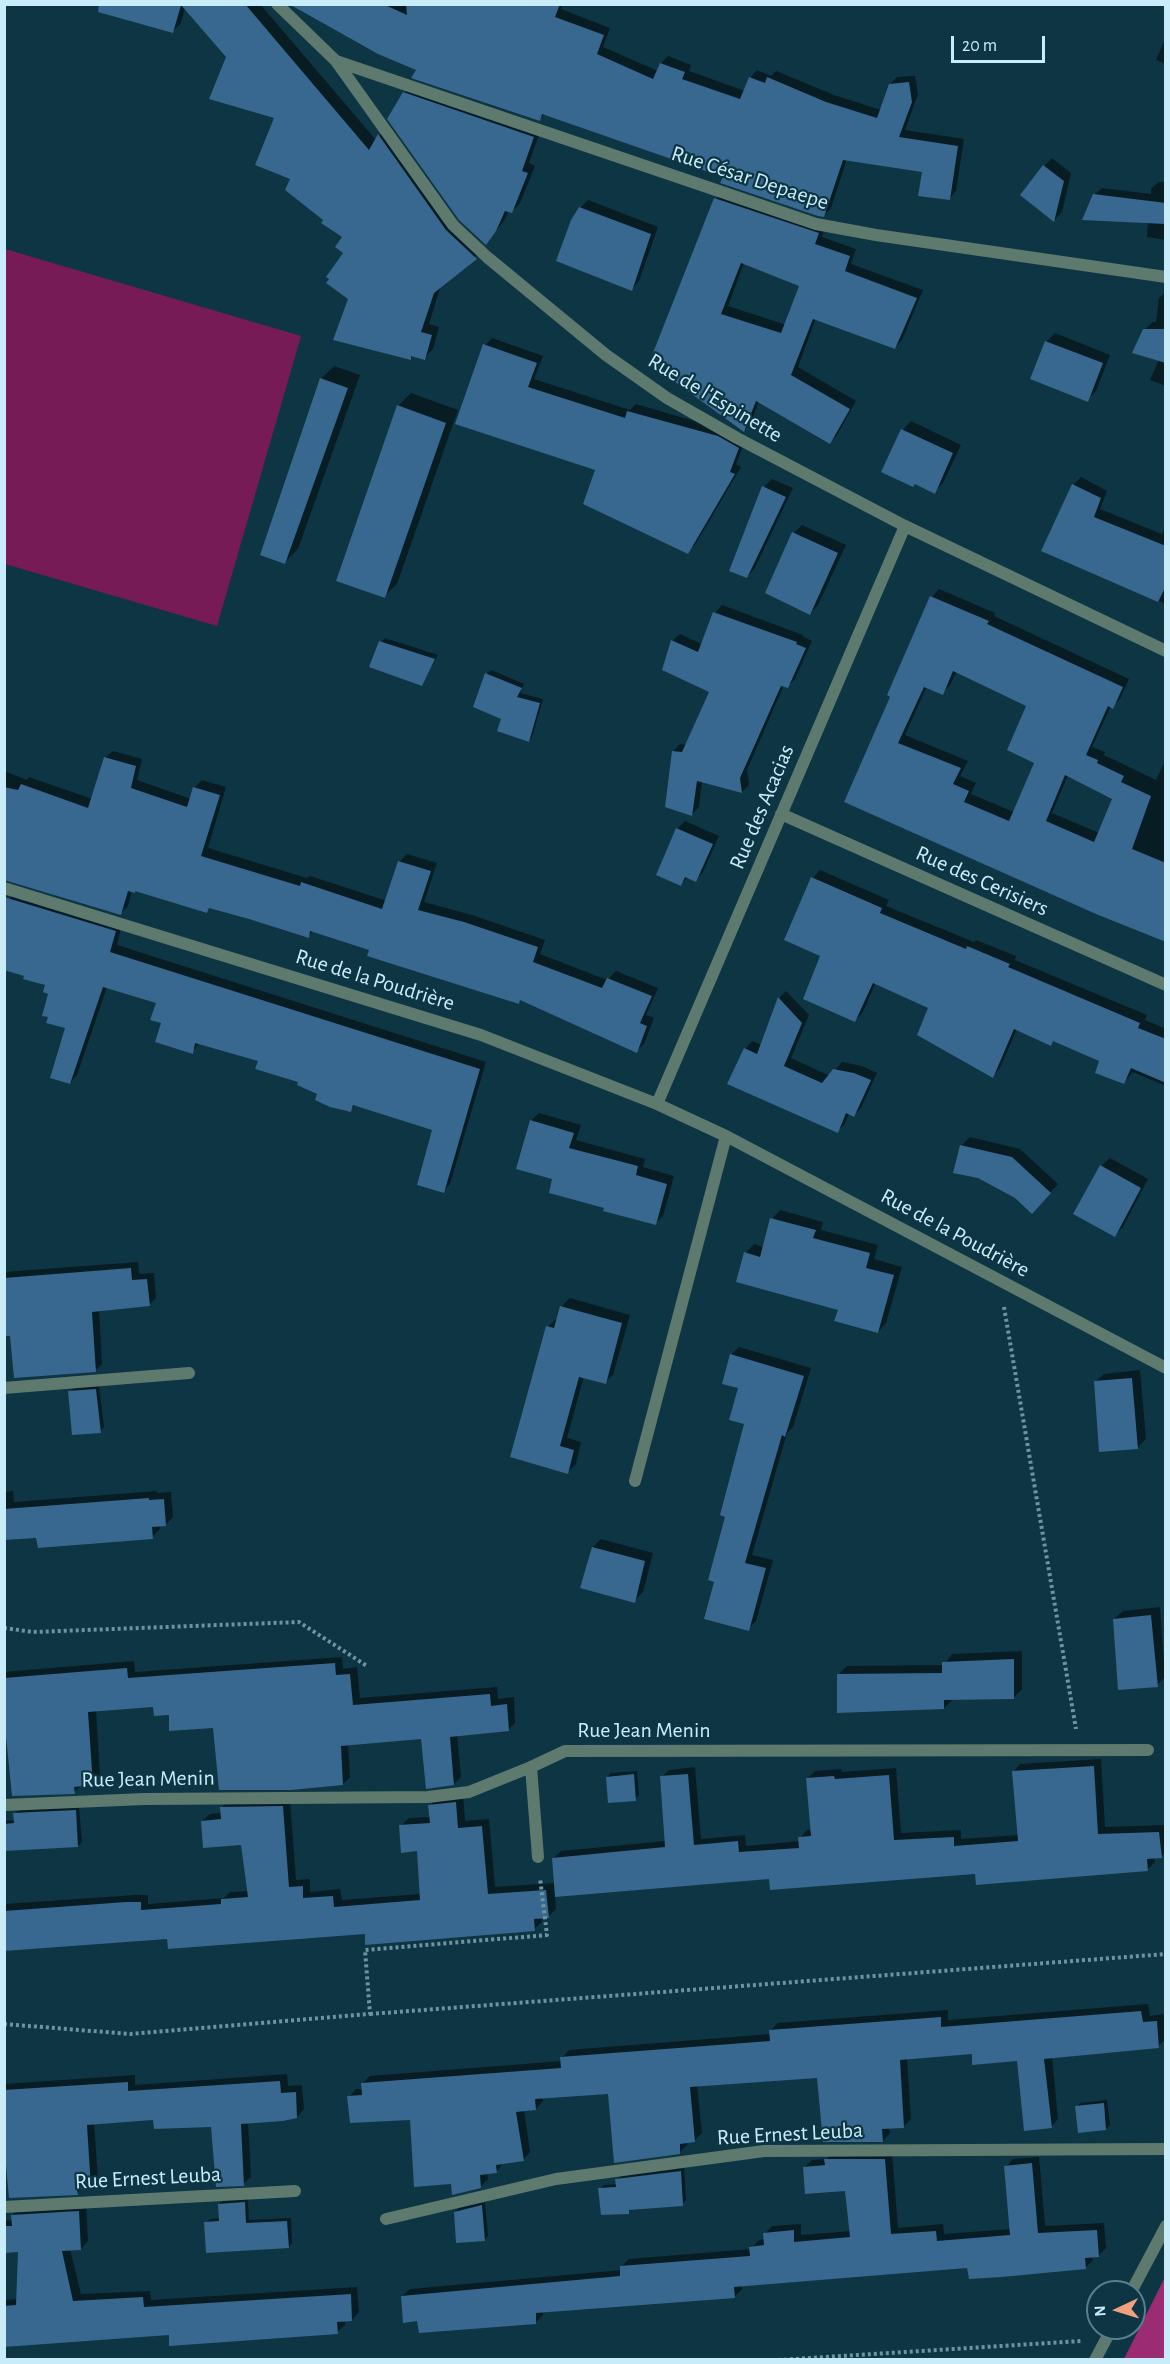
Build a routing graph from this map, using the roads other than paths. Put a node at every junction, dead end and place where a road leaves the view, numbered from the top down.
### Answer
1 (277, 4) edge
2 (336, 61) junction
3 (1166, 277) edge
4 (904, 526) junction
5 (1166, 651) edge
6 (781, 814) junction
7 (4, 888) edge
8 (1166, 985) edge
9 (657, 1104) junction
10 (726, 1136) junction
11 (1166, 1368) edge
12 (189, 1374) dead end
13 (4, 1388) edge
14 (635, 1481) dead end
15 (1148, 1750) dead end
16 (531, 1767) junction
17 (4, 1805) edge
18 (538, 1857) road end
19 (1166, 2149) edge
20 (295, 2191) dead end
21 (4, 2208) edge
22 (386, 2219) dead end
23 (1166, 2226) edge
24 (1137, 2280) edge
25 (1106, 2340) edge
26 (1095, 2360) edge

1 - 2 street
2 - 3 street, Rue César Depaepe
2 - 4 street, Rue de l'Espinette
4 - 5 street, Rue de l'Espinette
4 - 6 street, Rue des Acacias
6 - 8 street, Rue des Cerisiers
6 - 9 street, Rue des Acacias
7 - 9 street, Rue de la Poudrière
9 - 10 street, Rue de la Poudrière
10 - 11 street, Rue de la Poudrière
10 - 14 street
12 - 13 street
15 - 16 street, Rue Jean Menin
16 - 17 street, Rue Jean Menin
16 - 18 street
19 - 22 street, Rue Ernest Leuba
20 - 21 street, Rue Ernest Leuba
23 - 24 street
25 - 26 street

